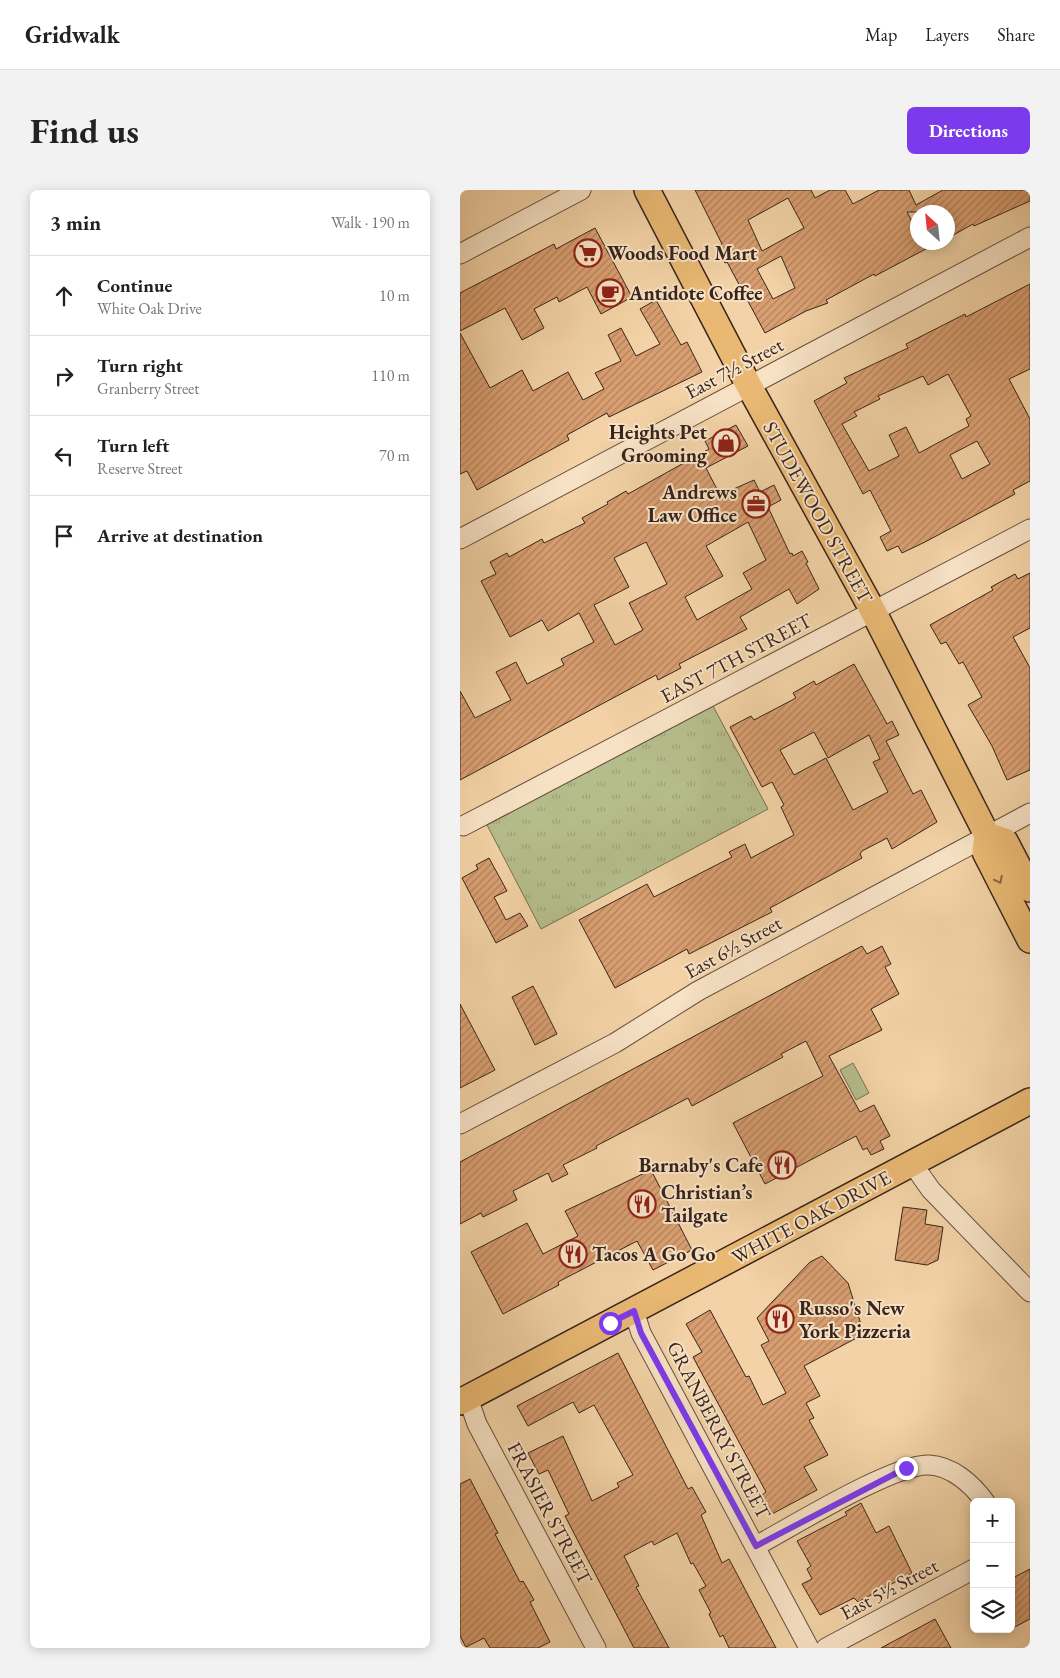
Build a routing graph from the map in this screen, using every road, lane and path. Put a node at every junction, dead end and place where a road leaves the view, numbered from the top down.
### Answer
1 (581, 190) edge
2 (646, 190) edge
3 (1030, 237) edge
4 (460, 254) edge
5 (749, 386) junction
6 (1030, 529) edge
7 (460, 539) edge
8 (873, 611) junction
9 (1030, 813) edge
10 (463, 826) dead end
11 (987, 835) junction
12 (1030, 889) edge
13 (1030, 940) edge
14 (1030, 1101) edge
15 (460, 1124) edge
16 (912, 1163) junction
17 (1030, 1292) edge
18 (634, 1311) junction
19 (464, 1400) edge
20 (981, 1498) edge
21 (756, 1546) junction
22 (970, 1571) edge
23 (596, 1648) edge
24 (809, 1648) edge
25 (826, 1648) edge

1 - 4 street
2 - 5 main road, STUDEWOOD STREET
3 - 5 street, East 7½ Street
5 - 7 street, East 7½ Street
5 - 8 main road, STUDEWOOD STREET
6 - 8 street, EAST 7TH STREET
8 - 10 street, EAST 7TH STREET
8 - 11 main road, STUDEWOOD STREET
9 - 11 street, East 6½ Street
11 - 12 main road
11 -> 13 main road, STUDEWOOD STREET
11 - 15 street, East 6½ Street
14 - 16 main road, WHITE OAK DRIVE
16 - 17 street
16 - 18 main road, WHITE OAK DRIVE
18 - 19 main road, WHITE OAK DRIVE
18 - 21 street, GRANBERRY STREET
19 - 23 street, FRASIER STREET
20 - 21 street
21 - 24 street, GRANBERRY STREET
22 - 25 street, East 5½ Street

